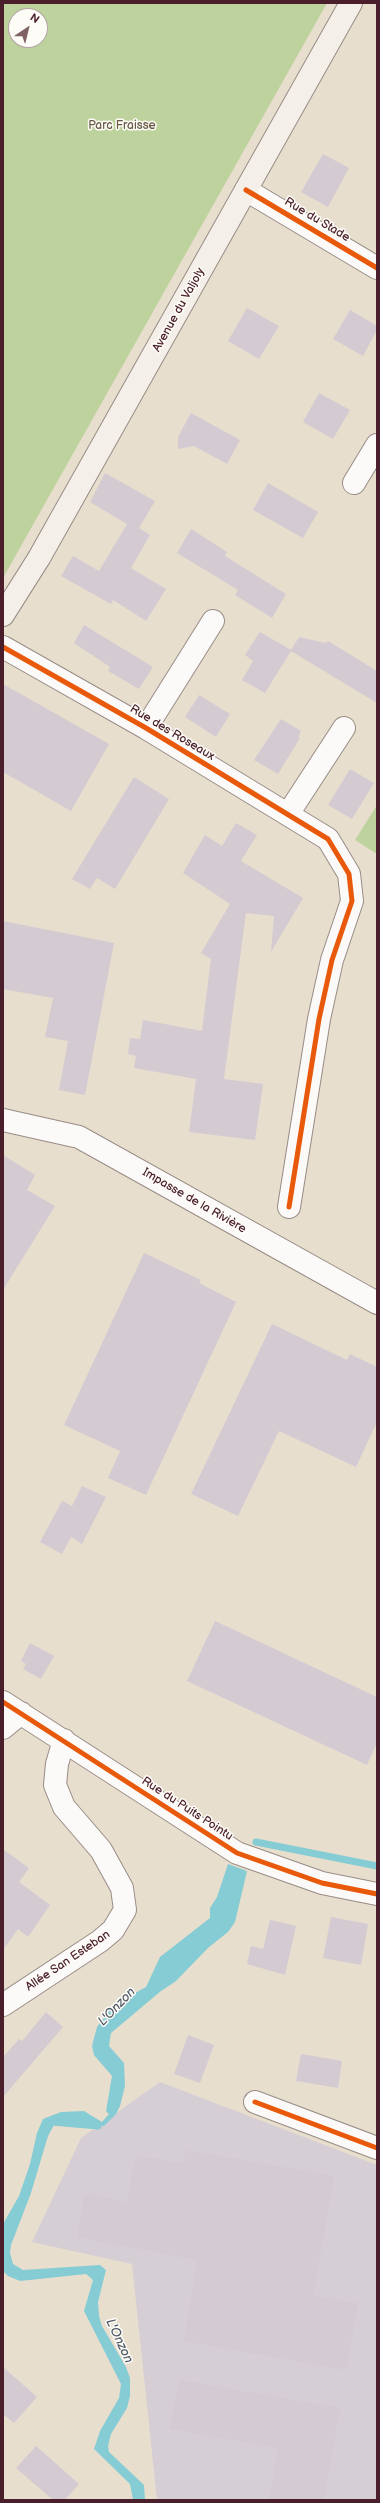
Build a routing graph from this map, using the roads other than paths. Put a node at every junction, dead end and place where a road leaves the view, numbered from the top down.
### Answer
1 (351, 3) edge
2 (246, 190) junction
3 (377, 268) edge
4 (377, 445) edge
5 (354, 483) dead end
6 (3, 615) edge
7 (213, 621) dead end
8 (3, 646) edge
9 (146, 728) junction
10 (344, 728) dead end
11 (288, 814) junction
12 (3, 1120) edge
13 (289, 1206) dead end
14 (377, 1304) edge
15 (12, 1708) edge
16 (3, 1728) edge
17 (64, 1740) junction
18 (377, 1894) edge
19 (3, 2005) edge
20 (255, 2102) dead end
21 (377, 2148) edge

1 - 2 main road, Avenue du Valjoly
2 - 3 street, Rue du Stade
2 - 6 main road, Avenue du Valjoly
4 - 5 street
7 - 9 street
8 - 9 street, Rue des Roseaux
9 - 11 street, Rue des Roseaux
10 - 11 street
11 - 13 street, Rue des Roseaux
12 - 14 street, Impasse de la Rivière
15 - 16 street
15 - 17 street, Rue du Puits Pointu
17 - 18 street, Rue du Puits Pointu
17 - 19 street, Allée San Esteban
20 - 21 street

